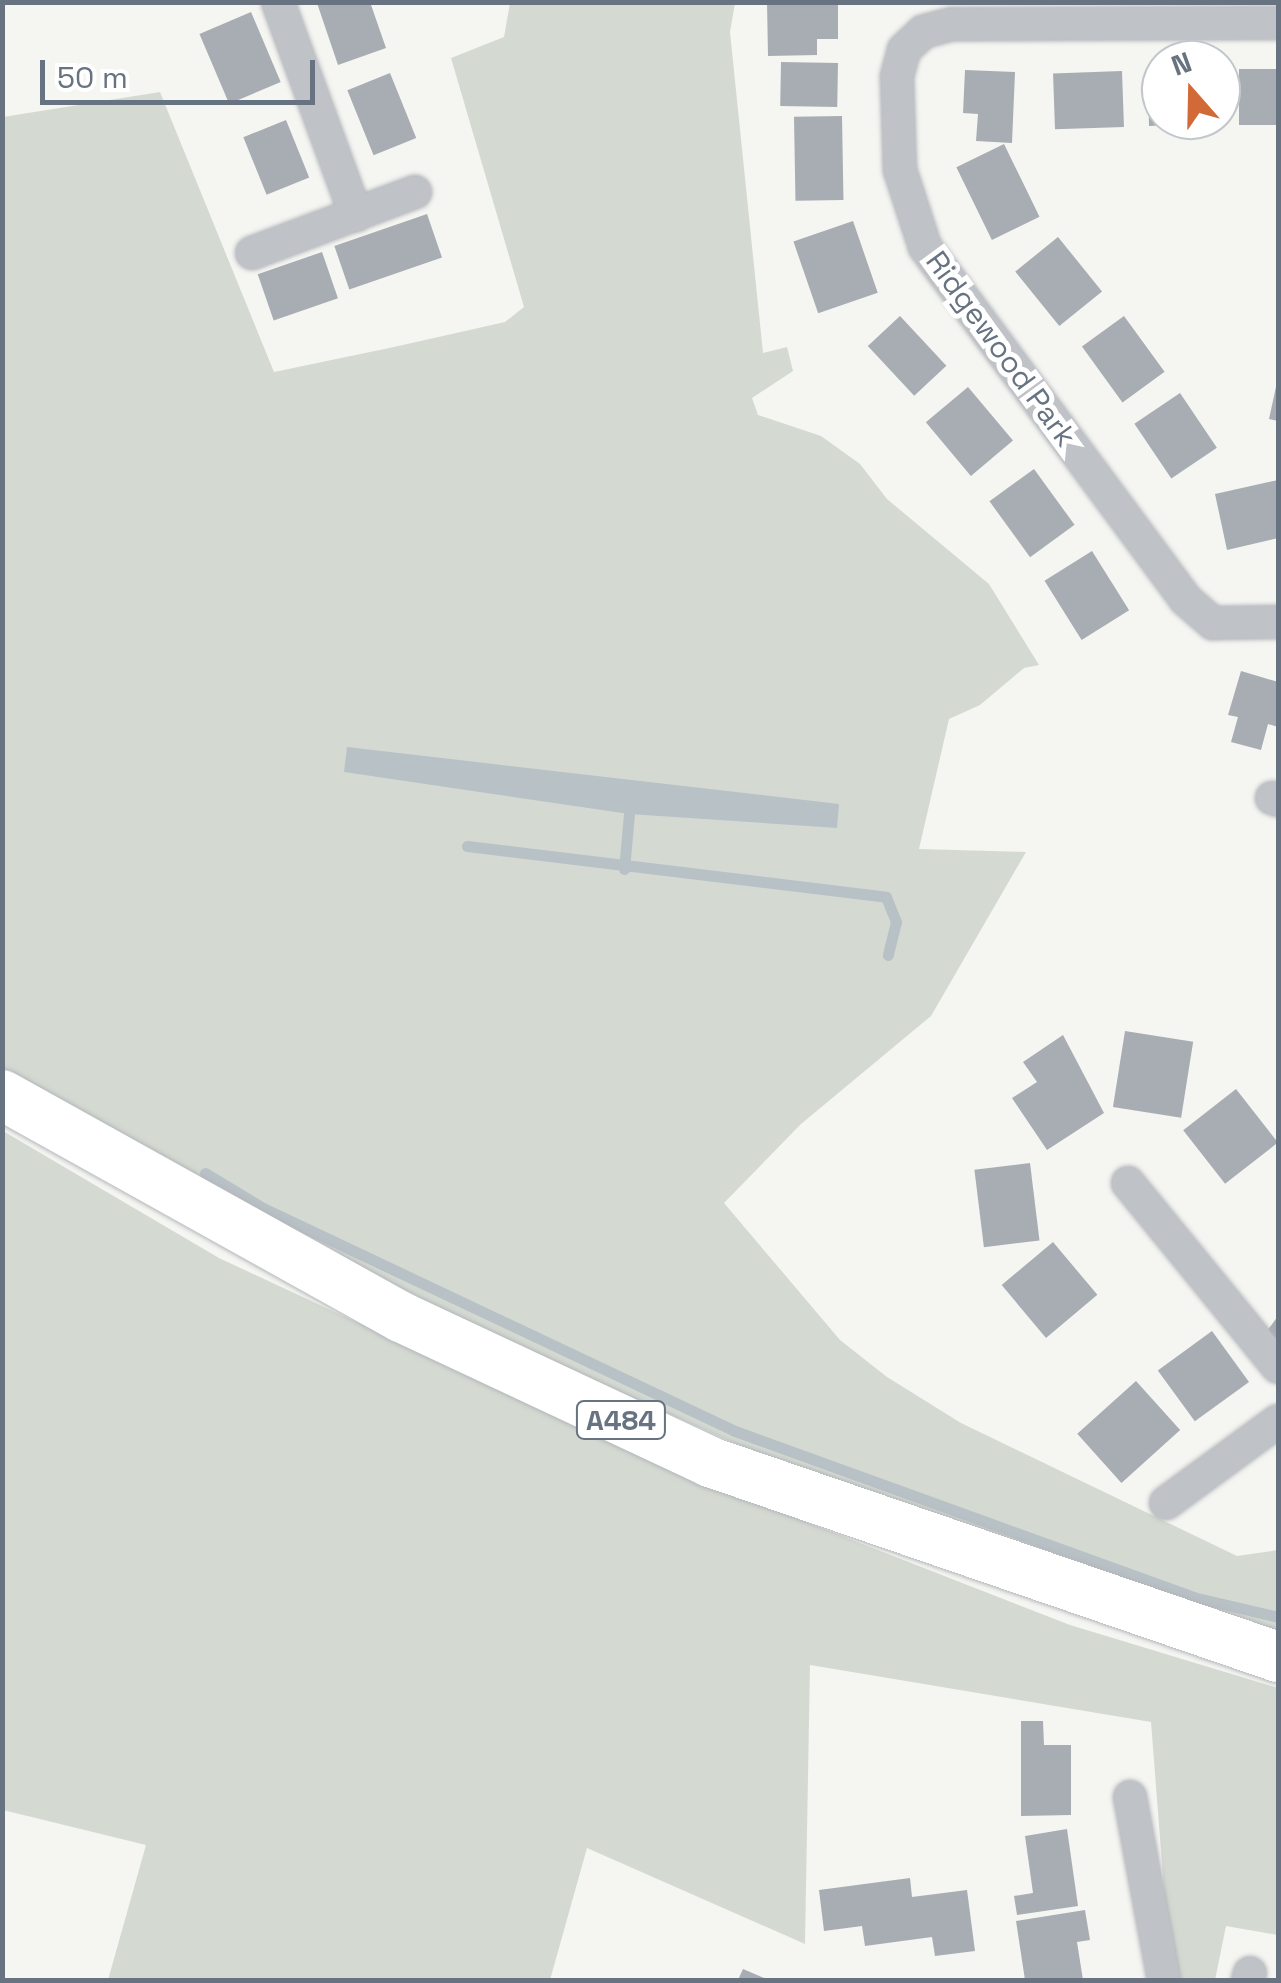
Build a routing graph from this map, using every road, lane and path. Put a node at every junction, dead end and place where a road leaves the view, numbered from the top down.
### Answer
1 (278, 2) edge
2 (1278, 23) edge
3 (416, 192) dead end
4 (356, 215) junction
5 (252, 253) dead end
6 (1278, 622) edge
7 (2, 1095) edge
8 (1128, 1183) dead end
9 (1278, 1366) edge
10 (1278, 1421) edge
11 (1166, 1503) dead end
12 (1278, 1657) edge
13 (1130, 1797) dead end
14 (1164, 1980) edge

1 - 4 street
2 - 6 street, Ridgewood Park
3 - 4 street
4 - 5 street
7 - 12 main road, A484
8 - 9 street
10 - 11 street
13 - 14 street

